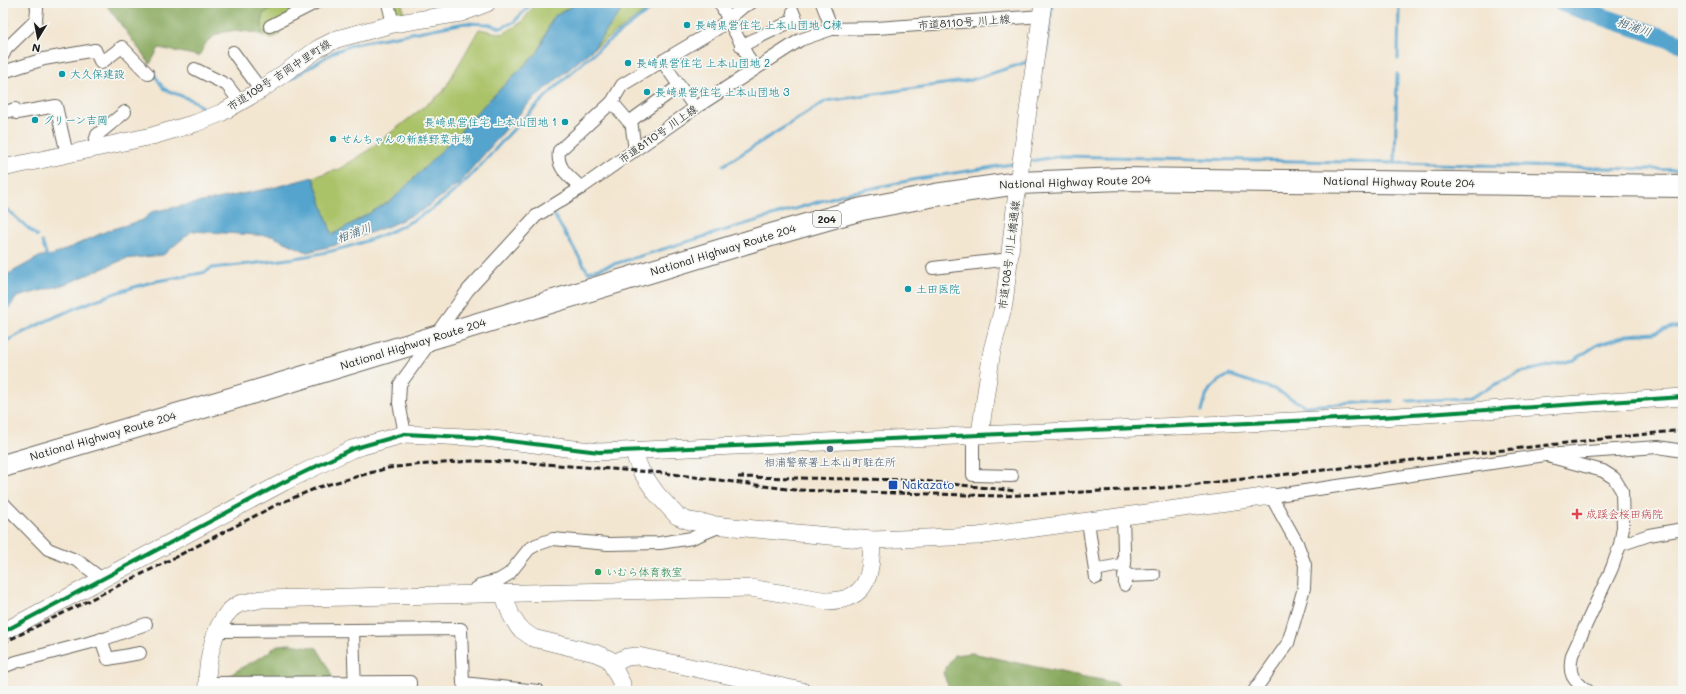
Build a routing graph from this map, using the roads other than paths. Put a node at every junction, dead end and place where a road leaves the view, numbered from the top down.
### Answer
1 (36, 3) edge
2 (315, 3) edge
3 (388, 3) edge
4 (720, 3) edge
5 (751, 3) edge
6 (822, 3) edge
7 (476, 5) edge
8 (1043, 10) edge
9 (793, 12) dead end
10 (728, 19) junction
11 (393, 24) junction
12 (784, 25) junction
13 (277, 27) dead end
14 (832, 29) junction
15 (800, 40) junction
16 (741, 46) junction
17 (233, 52) dead end
18 (3, 55) edge
19 (662, 61) junction
20 (195, 69) dead end
21 (754, 69) junction
22 (3, 72) edge
23 (148, 74) dead end
24 (679, 86) junction
25 (261, 90) junction
26 (240, 102) junction
27 (612, 102) junction
28 (695, 108) junction
29 (125, 112) dead end
30 (3, 113) edge
31 (632, 120) junction
32 (93, 148) junction
33 (634, 151) junction
34 (67, 154) junction
35 (3, 168) edge
36 (1018, 182) junction
37 (1683, 186) edge
38 (581, 188) junction
39 (1010, 259) junction
40 (933, 268) dead end
41 (435, 337) junction
42 (1683, 397) edge
43 (405, 434) junction
44 (977, 434) junction
45 (633, 450) junction
46 (1683, 451) edge
47 (1545, 455) junction
48 (3, 466) edge
49 (1012, 476) dead end
50 (1271, 496) junction
51 (3, 503) edge
52 (1123, 516) junction
53 (1088, 521) junction
54 (722, 526) junction
55 (1683, 529) edge
56 (872, 540) junction
57 (1620, 545) junction
58 (1125, 564) junction
59 (1154, 575) dead end
60 (102, 579) junction
61 (470, 593) junction
62 (503, 593) junction
63 (146, 624) dead end
64 (353, 630) junction
65 (217, 631) junction
66 (3, 632) edge
67 (101, 639) junction
68 (140, 653) dead end
69 (612, 664) junction
70 (3, 667) edge
71 (756, 686) edge
72 (207, 687) edge
73 (355, 687) edge
74 (410, 691) edge
75 (538, 691) edge
76 (621, 691) edge
77 (802, 691) edge
78 (1254, 691) edge
79 (1588, 691) edge

1 - 18 street
2 - 13 street
3 - 11 street
4 - 10 street
5 - 10 street
6 - 14 street
7 - 11 street, 市道109号 吉岡中里町線
8 - 14 street, 市道8110号 川上線
8 - 36 street, 市道108号 川上橋通線
9 - 12 street
10 - 16 street
10 - 19 street
11 - 25 street, 市道109号 吉岡中里町線
12 - 15 street
12 - 16 street
14 - 15 street, 市道8110号 川上線
15 - 21 street, 市道8110号 川上線
16 - 21 street
17 - 25 street
19 - 24 street
19 - 27 street
20 - 26 street
21 - 28 street, 市道8110号 川上線
22 - 23 street
24 - 28 street
24 - 31 street
25 - 26 street, 市道109号 吉岡中里町線
26 - 32 street, 市道109号 吉岡中里町線
27 - 31 street
27 - 38 street
28 - 33 street, 市道8110号 川上線
29 - 32 street
30 - 34 street
31 - 33 street
32 - 34 street, 市道109号 吉岡中里町線
33 - 38 street, 市道8110号 川上線
34 - 35 street, 市道109号 吉岡中里町線
36 - 37 highway, National Highway Route 204 / 204
36 - 39 street, 市道108号 川上橋通線
36 - 41 highway, National Highway Route 204 / 204
38 - 41 street, 市道8110号 川上線
39 - 40 street
39 - 44 street, 市道108号 川上橋通線
41 - 43 street, 市道8110号 川上線
41 - 48 highway, National Highway Route 204 / 204
42 - 44 street
43 - 45 street
43 - 60 street
44 - 45 street
44 - 49 street
45 - 54 street
46 - 47 street
47 - 50 street
47 - 57 street
50 - 52 street
50 - 78 street
51 - 60 street
52 - 53 street
52 - 58 street
53 - 56 street
53 - 58 street
54 - 56 street
54 - 61 street
55 - 57 street
56 - 62 street
57 - 79 street
58 - 59 street
60 - 66 street
61 - 62 street
61 - 65 street
62 - 69 street
63 - 67 street
64 - 65 street
64 - 73 street
64 - 75 street
65 - 72 street
67 - 68 street
67 - 70 street
69 - 71 street
69 - 76 street
71 - 77 street
72 - 73 street
73 - 74 street

